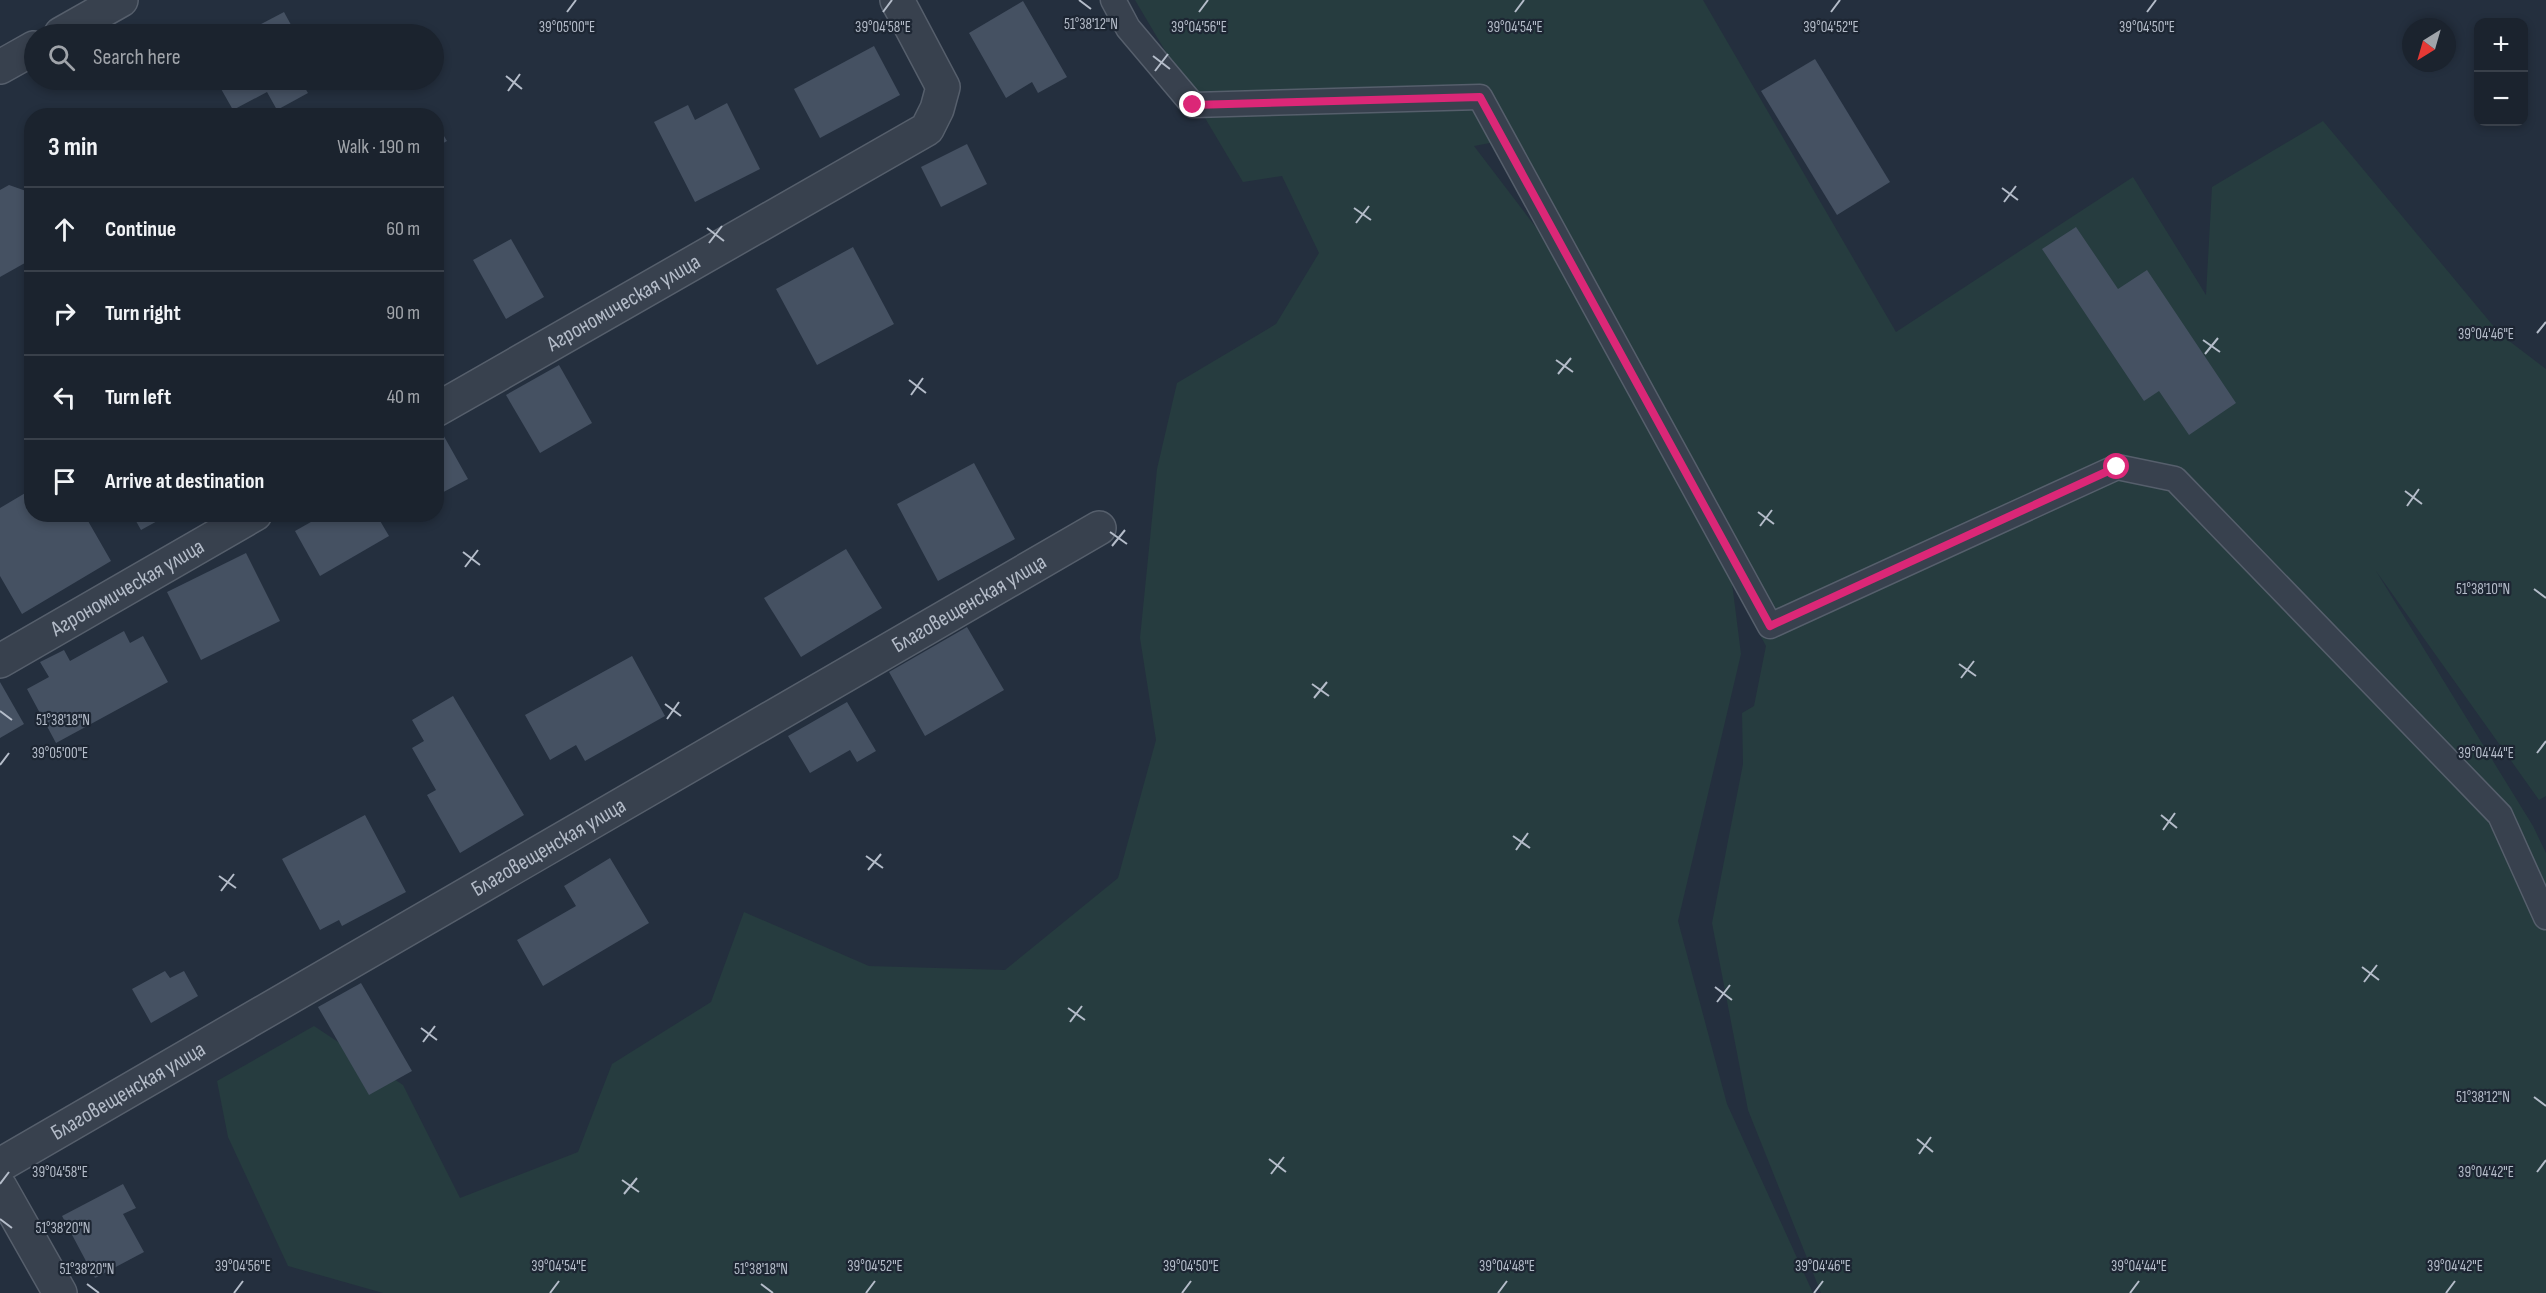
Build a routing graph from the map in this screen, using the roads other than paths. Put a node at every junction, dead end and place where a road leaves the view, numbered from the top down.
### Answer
1 (121, 0) edge
2 (897, 0) edge
3 (1113, 0) edge
4 (79, 24) edge
5 (24, 54) edge
6 (0, 67) edge
7 (444, 405) edge
8 (241, 522) edge
9 (1099, 528) dead end
10 (0, 661) edge
11 (2546, 917) edge
12 (0, 1165) edge
13 (0, 1187) edge
14 (60, 1293) edge

1 - 4 street
2 - 7 street, Агрономическая улица
3 - 11 lane
5 - 6 street
8 - 10 street, Агрономическая улица
9 - 12 street, Благовещенская улица
13 - 14 street

